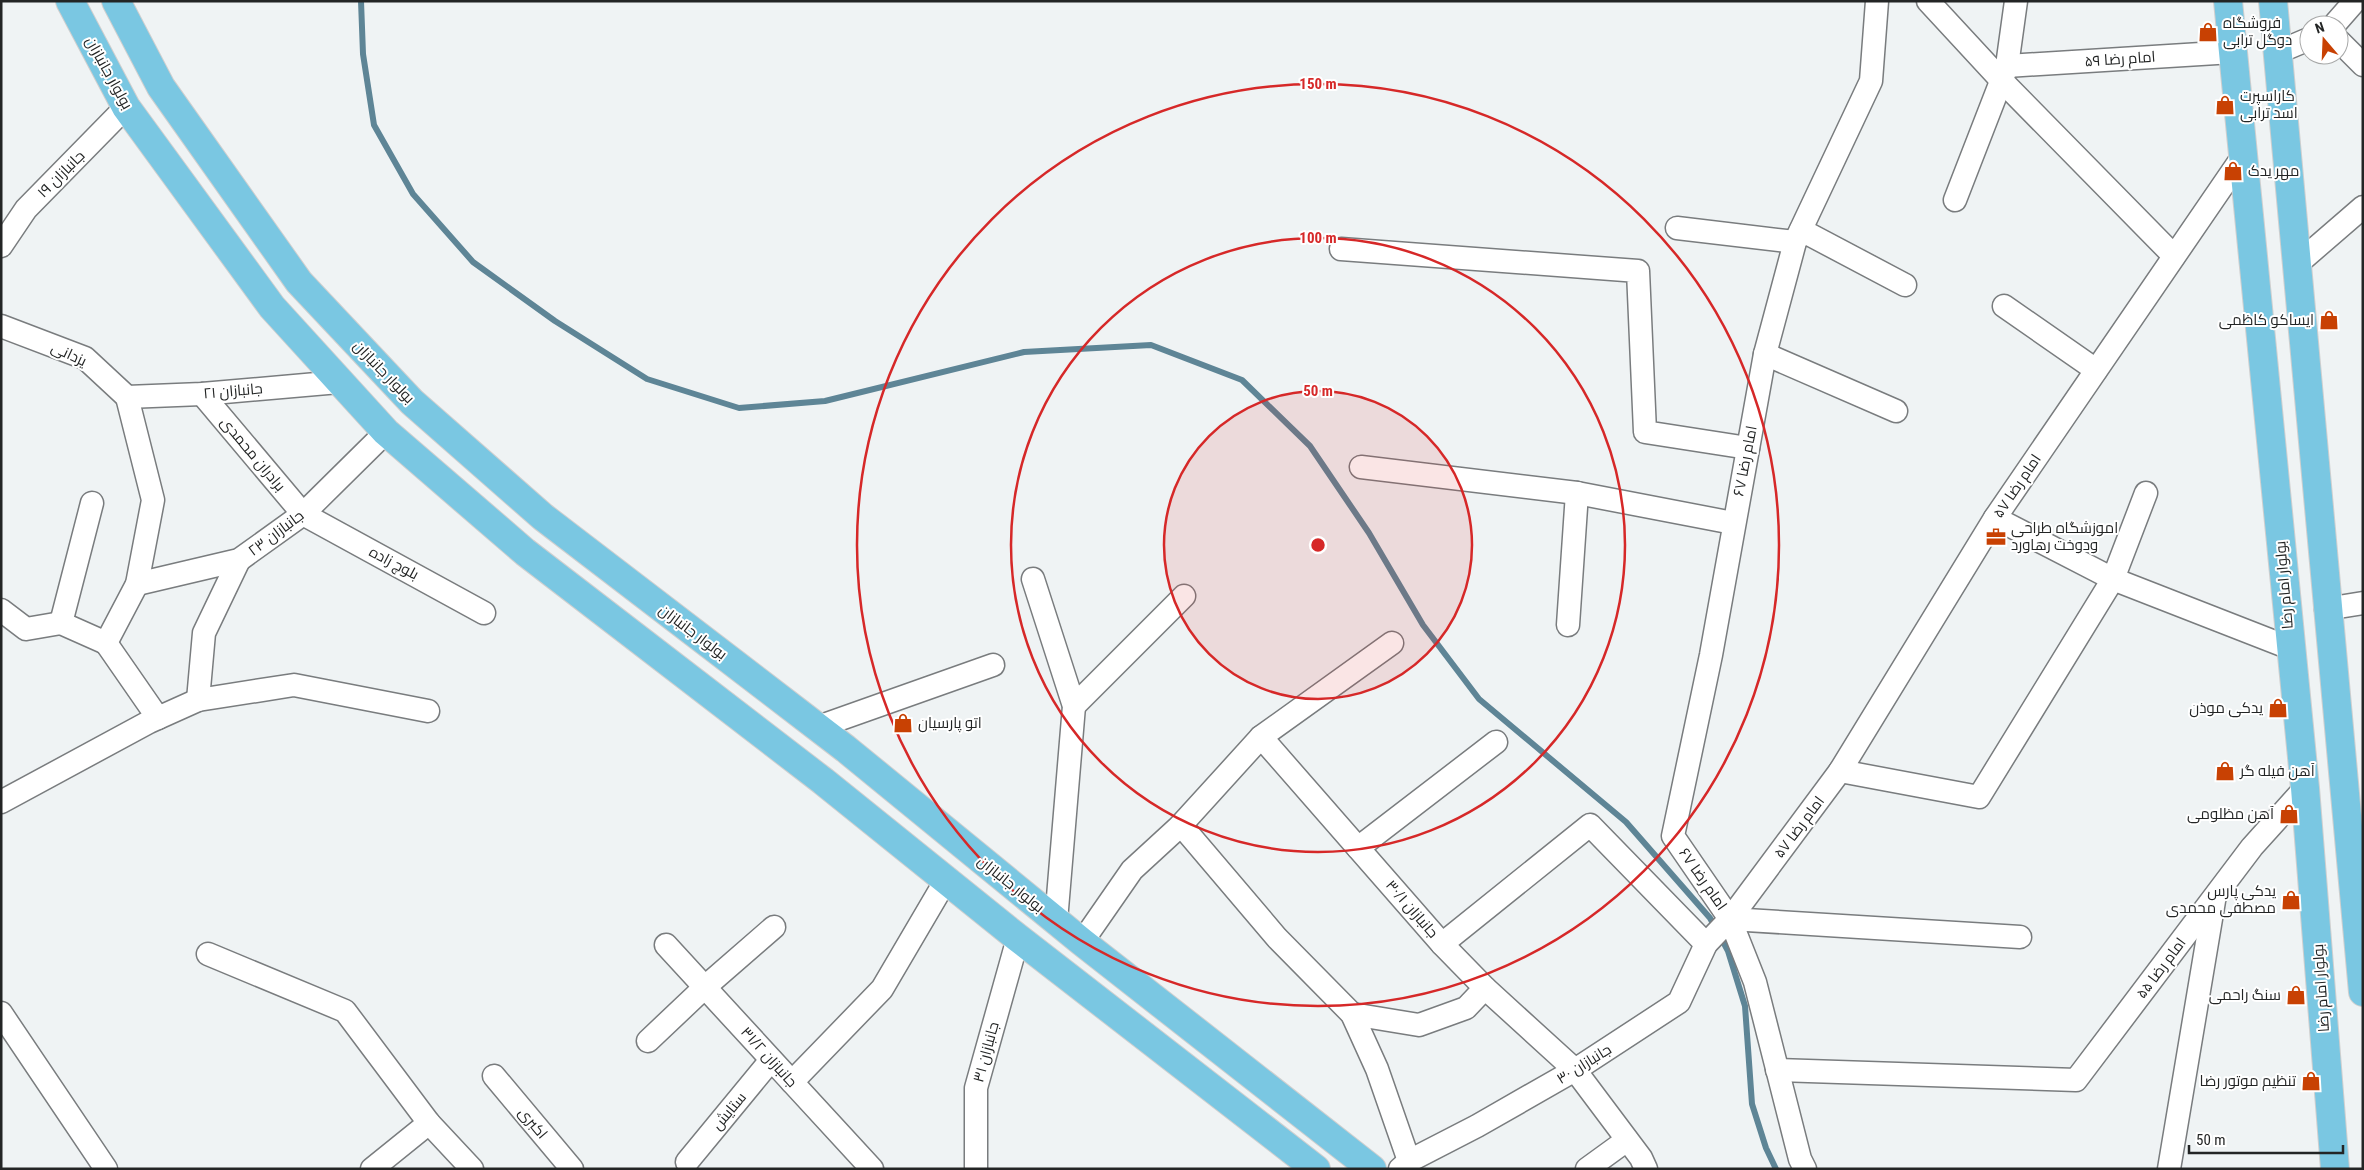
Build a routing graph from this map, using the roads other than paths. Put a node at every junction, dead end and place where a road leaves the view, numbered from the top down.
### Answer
1 (70, 1) edge
2 (116, 1) edge
3 (1877, 1) edge
4 (1928, 1) edge
5 (2016, 1) edge
6 (2228, 1) edge
7 (2273, 1) edge
8 (2355, 1) edge
9 (2343, 15) edge
10 (2299, 43) edge
11 (2349, 51) edge
12 (2233, 52) junction
13 (2276, 53) junction
14 (2363, 65) edge
15 (2005, 74) junction
16 (126, 107) junction
17 (2243, 156) junction
18 (1955, 200) dead end
19 (2363, 207) edge
20 (1677, 228) dead end
21 (1798, 236) junction
22 (1, 246) edge
23 (1341, 249) dead end
24 (2174, 256) junction
25 (2296, 265) junction
26 (1905, 285) dead end
27 (2004, 306) dead end
28 (1, 326) edge
29 (1765, 354) junction
30 (2096, 370) junction
31 (339, 382) junction
32 (202, 394) junction
33 (127, 397) junction
34 (1896, 410) dead end
35 (386, 432) junction
36 (1748, 448) junction
37 (1361, 467) dead end
38 (1577, 493) junction
39 (2146, 493) dead end
40 (92, 503) dead end
41 (303, 514) junction
42 (1995, 518) junction
43 (1733, 523) junction
44 (239, 560) junction
45 (1033, 579) dead end
46 (2113, 579) junction
47 (137, 584) junction
48 (1184, 596) dead end
49 (2363, 603) edge
50 (2326, 609) junction
51 (1, 610) edge
52 (484, 612) dead end
53 (61, 622) junction
54 (1568, 625) dead end
55 (106, 642) junction
56 (1392, 643) dead end
57 (2290, 648) junction
58 (993, 665) dead end
59 (198, 700) junction
60 (1074, 706) junction
61 (428, 711) dead end
62 (158, 718) junction
63 (818, 727) junction
64 (1260, 737) junction
65 (1496, 742) dead end
66 (846, 748) junction
67 (1840, 771) junction
68 (823, 781) junction
69 (2305, 788) junction
70 (1, 802) edge
71 (1181, 825) junction
72 (1358, 848) junction
73 (946, 880) junction
74 (2215, 896) junction
75 (1730, 919) junction
76 (1056, 921) junction
77 (774, 927) dead end
78 (2020, 937) dead end
79 (1018, 938) junction
80 (1082, 942) junction
81 (1442, 944) junction
82 (1706, 944) junction
83 (666, 945) dead end
84 (208, 954) dead end
85 (2362, 982) edge
86 (705, 987) junction
87 (1485, 988) junction
88 (1, 1013) edge
89 (1352, 1014) junction
90 (648, 1041) dead end
91 (772, 1060) junction
92 (1575, 1070) junction
93 (1777, 1070) junction
94 (494, 1076) dead end
95 (792, 1082) junction
96 (429, 1123) junction
97 (1628, 1140) junction
98 (687, 1162) dead end
99 (1404, 1165) edge
100 (106, 1169) edge
101 (372, 1169) edge
102 (472, 1169) edge
103 (572, 1169) edge
104 (872, 1169) edge
105 (976, 1169) edge
106 (1316, 1169) edge
107 (1372, 1169) edge
108 (1587, 1169) edge
109 (1646, 1169) edge
110 (1805, 1169) edge
111 (2169, 1169) edge
112 (2335, 1169) edge

1 - 16 main road, بولوار جانبازان
2 - 63 main road, بولوار جانبازان
3 - 21 street, امام رضا ۶۷
4 - 15 street
5 - 15 street
6 - 12 main road, بولوار امام رضا
7 - 13 main road
8 - 9 street
10 - 13 street
11 - 14 street
12 - 15 street, امام رضا ۵۹
12 - 17 main road, بولوار امام رضا
13 - 25 main road
15 - 18 street
15 - 24 street
16 - 22 street, جانبازان ۱۹
16 - 31 main road, بولوار جانبازان
17 - 24 street, امام رضا ۵۷
17 - 57 main road, بولوار امام رضا
19 - 25 street
20 - 21 street
21 - 26 street
21 - 29 street, امام رضا ۶۷
23 - 36 street
24 - 30 street, امام رضا ۵۷
25 - 50 main road
27 - 30 street
28 - 33 street, یزدانی
29 - 34 street
29 - 36 street, امام رضا ۶۷
30 - 42 street, امام رضا ۵۷
31 - 32 street, جانبازان ۲۱
31 - 35 main road, بولوار جانبازان
32 - 33 street, جانبازان ۲۱
32 - 41 street, برادران محمدی
33 - 47 street
35 - 41 street, جانبازان ۲۳
35 - 68 main road, بولوار جانبازان
36 - 43 street, امام رضا ۶۷
37 - 38 street
38 - 43 street
38 - 54 street
39 - 46 street
40 - 53 street
41 - 44 street, جانبازان ۲۳
41 - 52 street, بلوچ زاده
42 - 46 street
42 - 67 street, امام رضا ۵۷
43 - 75 street, امام رضا ۶۷
44 - 47 street, جانبازان ۲۳
44 - 59 street
45 - 60 street
46 - 57 street
46 - 67 street
47 - 55 street
48 - 60 street
49 - 50 street
50 - 85 main road
51 - 53 street
53 - 55 street
55 - 62 street
56 - 64 street
57 - 69 main road, بولوار امام رضا
58 - 63 street
59 - 61 street
59 - 62 street
60 - 76 street
62 - 70 street
63 - 66 main road, بولوار جانبازان
64 - 71 street
64 - 72 street, جانبازان ۳۰/۱
65 - 72 street
66 - 68 main road
66 - 76 main road, بولوار جانبازان
67 - 75 street, امام رضا ۵۷
68 - 73 main road, بولوار جانبازان
69 - 74 street, امام رضا ۵۵
69 - 112 main road, بولوار امام رضا
71 - 80 street
71 - 89 street
72 - 81 street, جانبازان ۳۰/۱
73 - 79 main road, بولوار جانبازان
73 - 95 street
74 - 93 street, امام رضا ۵۵
74 - 111 street
75 - 78 street
75 - 82 street, جانبازان ۳۰
75 - 93 street, امام رضا ۶۷
76 - 80 main road, بولوار جانبازان
77 - 86 street
79 - 105 street, جانبازان ۳۱
79 - 106 main road, بولوار جانبازان
80 - 107 main road, بولوار جانبازان
81 - 82 street
81 - 87 street, جانبازان ۳۰/۱
82 - 92 street, جانبازان ۳۰
83 - 86 street, جانبازان ۳۱/۲
84 - 96 street
86 - 90 street
86 - 91 street, جانبازان ۳۱/۲
87 - 89 street
87 - 92 street, جانبازان ۳۰/۱
88 - 100 street
89 - 99 street
91 - 95 street, جانبازان ۳۱/۲
91 - 98 street, ستایش
92 - 97 street, جانبازان ۳۰/۱
92 - 99 street, جانبازان ۳۰
93 - 110 street, امام رضا ۶۷
94 - 103 street, اکبری
95 - 104 street, جانبازان ۳۱/۲
96 - 101 street
96 - 102 street
97 - 108 street
97 - 109 street, جانبازان ۳۰/۱

